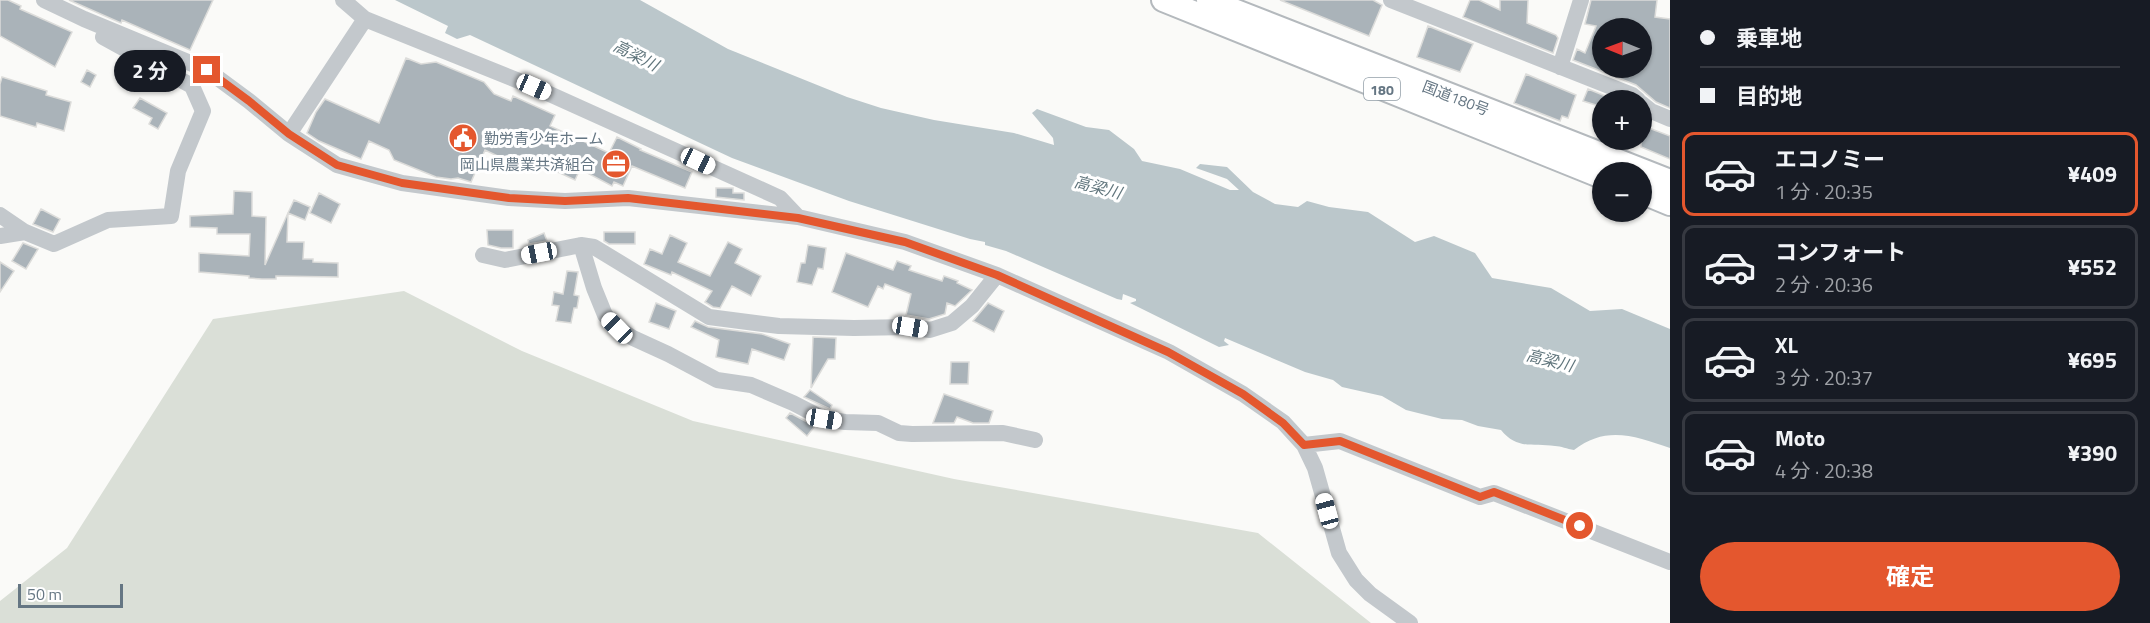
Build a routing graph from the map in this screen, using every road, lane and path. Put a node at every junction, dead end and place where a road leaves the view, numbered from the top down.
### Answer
1 (45, 0) edge
2 (343, 0) edge
3 (1163, 0) edge
4 (1208, 0) edge
5 (1391, 0) edge
6 (1581, 0) edge
7 (84, 19) junction
8 (364, 19) junction
9 (1560, 67) junction
10 (1619, 90) edge
11 (1652, 111) edge
12 (1670, 119) edge
13 (289, 134) junction
14 (1601, 162) edge
15 (1670, 172) edge
16 (1592, 173) edge
17 (1652, 174) edge
18 (1652, 180) edge
19 (1670, 181) edge
20 (1652, 188) edge
21 (1670, 204) edge
22 (0, 215) edge
23 (798, 218) junction
24 (25, 232) junction
25 (0, 236) edge
26 (581, 245) junction
27 (483, 255) dead end
28 (997, 275) junction
29 (1035, 440) dead end
30 (1304, 445) junction
31 (1670, 562) edge
32 (1410, 623) edge

1 - 7 street
2 - 8 street
3 - 16 highway, 国道180号 / 180
4 - 14 highway, 国道180号 / 180
5 - 9 street
6 - 9 street
7 - 13 street
7 - 24 street
8 - 13 street
8 - 23 street
9 - 10 street
11 - 12 street
13 - 23 street
15 - 17 street
18 - 19 highway, 国道180号 / 180
20 - 21 highway, 国道180号 / 180
22 - 24 street
23 - 28 street
24 - 25 street
26 - 27 street
26 - 28 street
26 - 29 street
28 - 30 street
30 - 31 street
30 - 32 street

